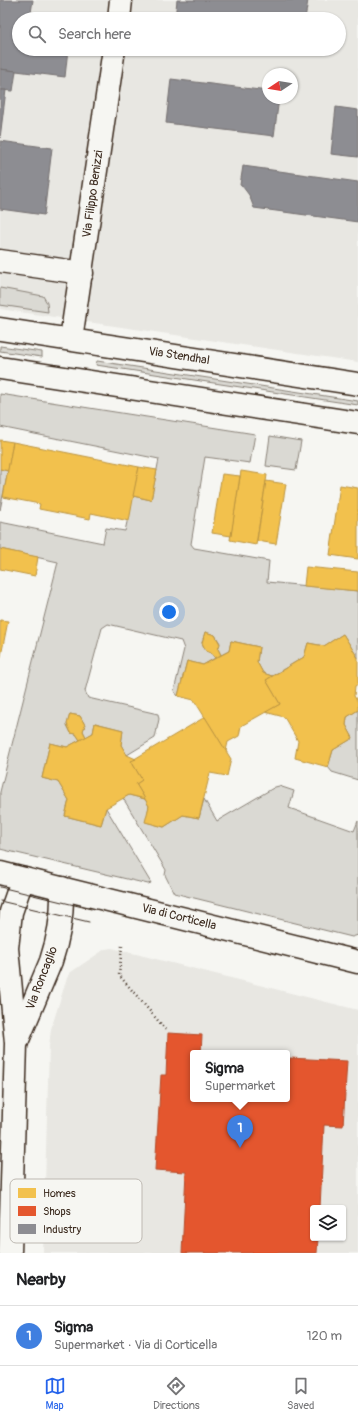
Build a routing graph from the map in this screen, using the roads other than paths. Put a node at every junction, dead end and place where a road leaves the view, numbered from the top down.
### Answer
1 (121, 0) edge
2 (119, 12) edge
3 (113, 56) edge
4 (0, 261) edge
5 (82, 273) junction
6 (0, 328) edge
7 (71, 339) junction
8 (0, 368) edge
9 (358, 384) edge
10 (358, 423) edge
11 (0, 873) edge
12 (24, 879) junction
13 (62, 888) junction
14 (358, 962) edge
15 (16, 1043) junction
16 (12, 1179) edge
17 (10, 1243) edge
18 (10, 1253) edge

1 - 2 street
3 - 5 street, Via Filippo Benizzi
4 - 5 street
5 - 7 street, Via Filippo Benizzi
6 - 7 street, Via Stendhal
7 - 9 street, Via Stendhal
8 - 10 street
11 - 12 street, Via di Corticella
12 - 13 street, Via di Corticella
12 - 15 street, Via Roncaglio
13 - 14 street, Via di Corticella
13 - 15 street, Via Roncaglio
15 - 16 street, Via Roncaglio
17 - 18 street, Via Roncaglio

